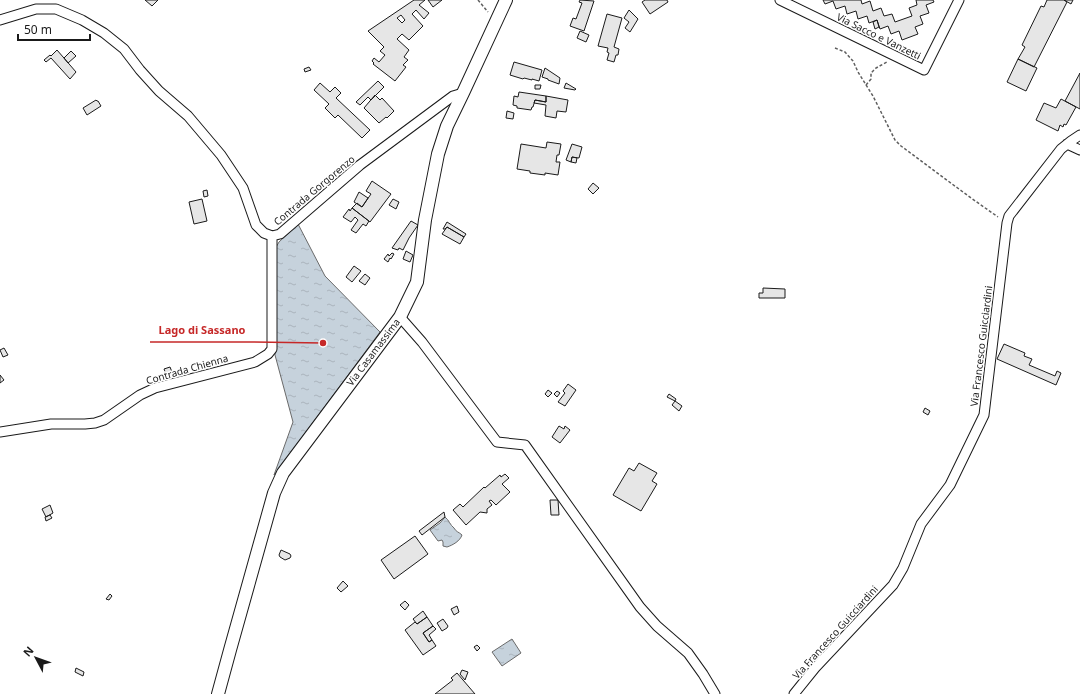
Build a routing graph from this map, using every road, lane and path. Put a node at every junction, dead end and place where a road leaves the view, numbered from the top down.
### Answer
1 (478, 0) edge
2 (506, 0) edge
3 (780, 0) edge
4 (960, 0) edge
5 (0, 20) edge
6 (496, 22) junction
7 (835, 48) dead end
8 (895, 56) junction
9 (866, 85) junction
10 (463, 93) junction
11 (1080, 135) edge
12 (1067, 144) junction
13 (1080, 150) edge
14 (1007, 223) junction
15 (272, 236) junction
16 (400, 317) junction
17 (0, 432) edge
18 (218, 694) edge
19 (715, 694) edge
20 (794, 694) edge

1 - 6 path
2 - 6 main road, Via Casamassima
3 - 8 street, Via Sacco e Vanzetti
4 - 8 street, Via Sacco e Vanzetti
5 - 15 street, Contrada Gorgorenzo
6 - 10 main road, Via Casamassima
7 - 9 path
8 - 9 path
9 - 14 path
10 - 15 street, Contrada Gorgorenzo
10 - 16 main road, Via Casamassima
11 - 12 street, Via Francesco Guicciardini
12 - 13 street
12 - 14 street, Via Francesco Guicciardini
14 - 20 street, Via Francesco Guicciardini
15 - 17 street, Contrada Chienna
16 - 18 main road, Via Casamassima
16 - 19 street

